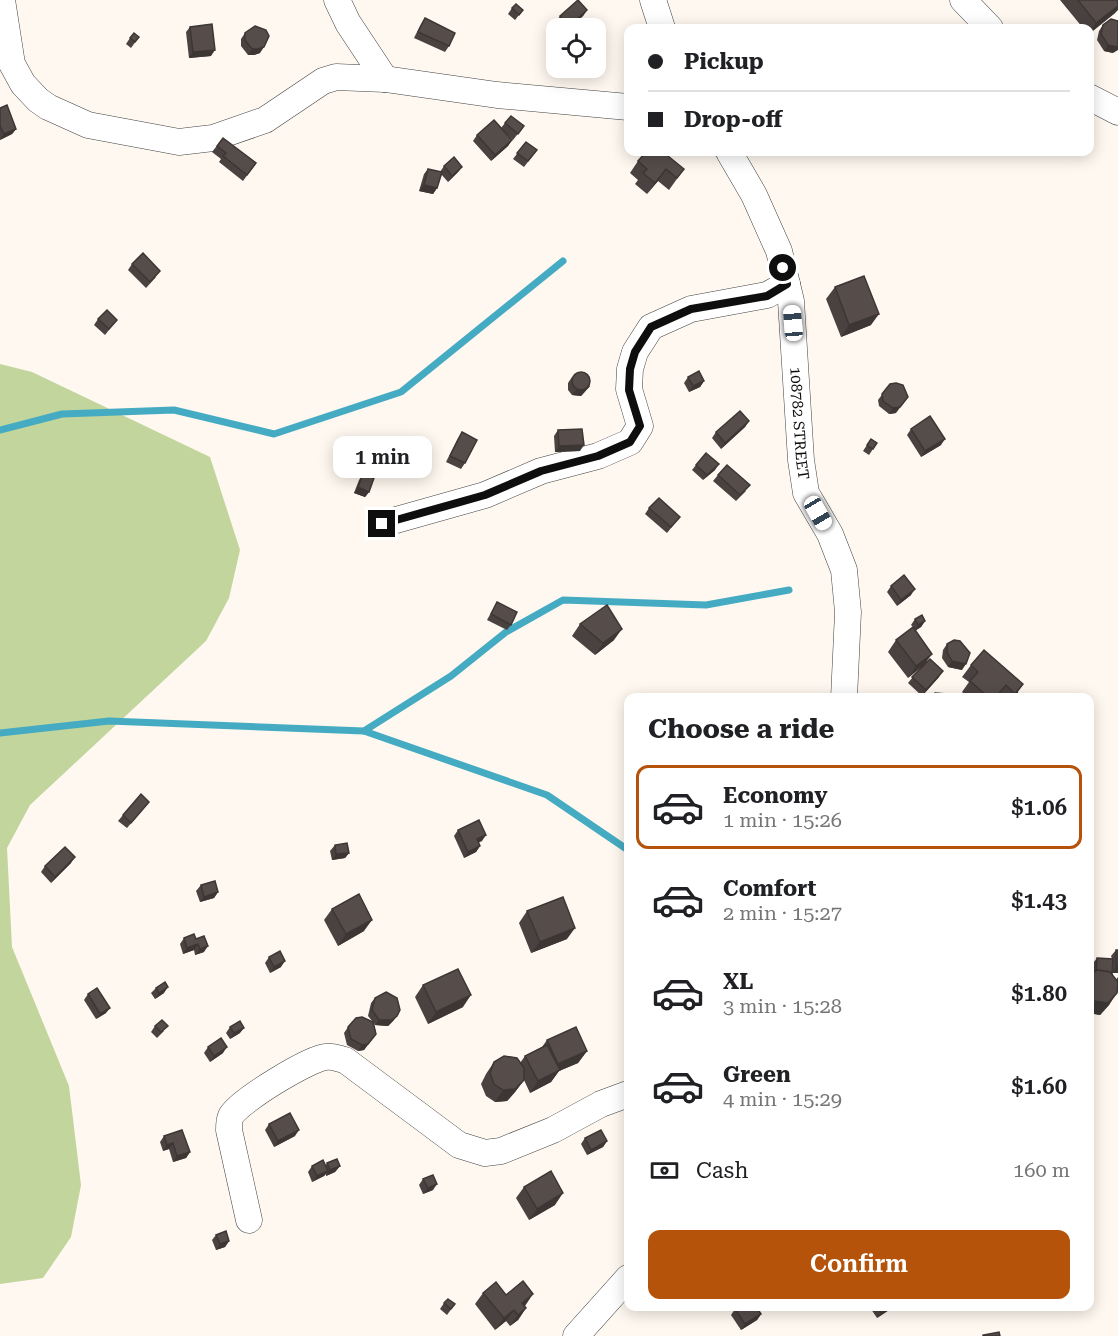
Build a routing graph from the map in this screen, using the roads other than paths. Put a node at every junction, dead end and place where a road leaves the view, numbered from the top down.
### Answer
1 (2, 0) edge
2 (337, 0) edge
3 (653, 0) edge
4 (963, 0) edge
5 (661, 24) edge
6 (986, 24) edge
7 (385, 79) junction
8 (1094, 100) edge
9 (624, 107) edge
10 (1118, 112) edge
11 (731, 156) edge
12 (787, 284) junction
13 (382, 524) dead end
14 (844, 693) edge
15 (624, 1095) edge
16 (249, 1220) dead end
17 (624, 1282) edge
18 (576, 1336) edge

1 - 7 street
2 - 7 street
3 - 5 street
4 - 6 street
7 - 9 street
8 - 10 street
11 - 12 street, 108782 STREET
12 - 13 street
12 - 14 street, 108782 STREET
15 - 16 street
17 - 18 street

